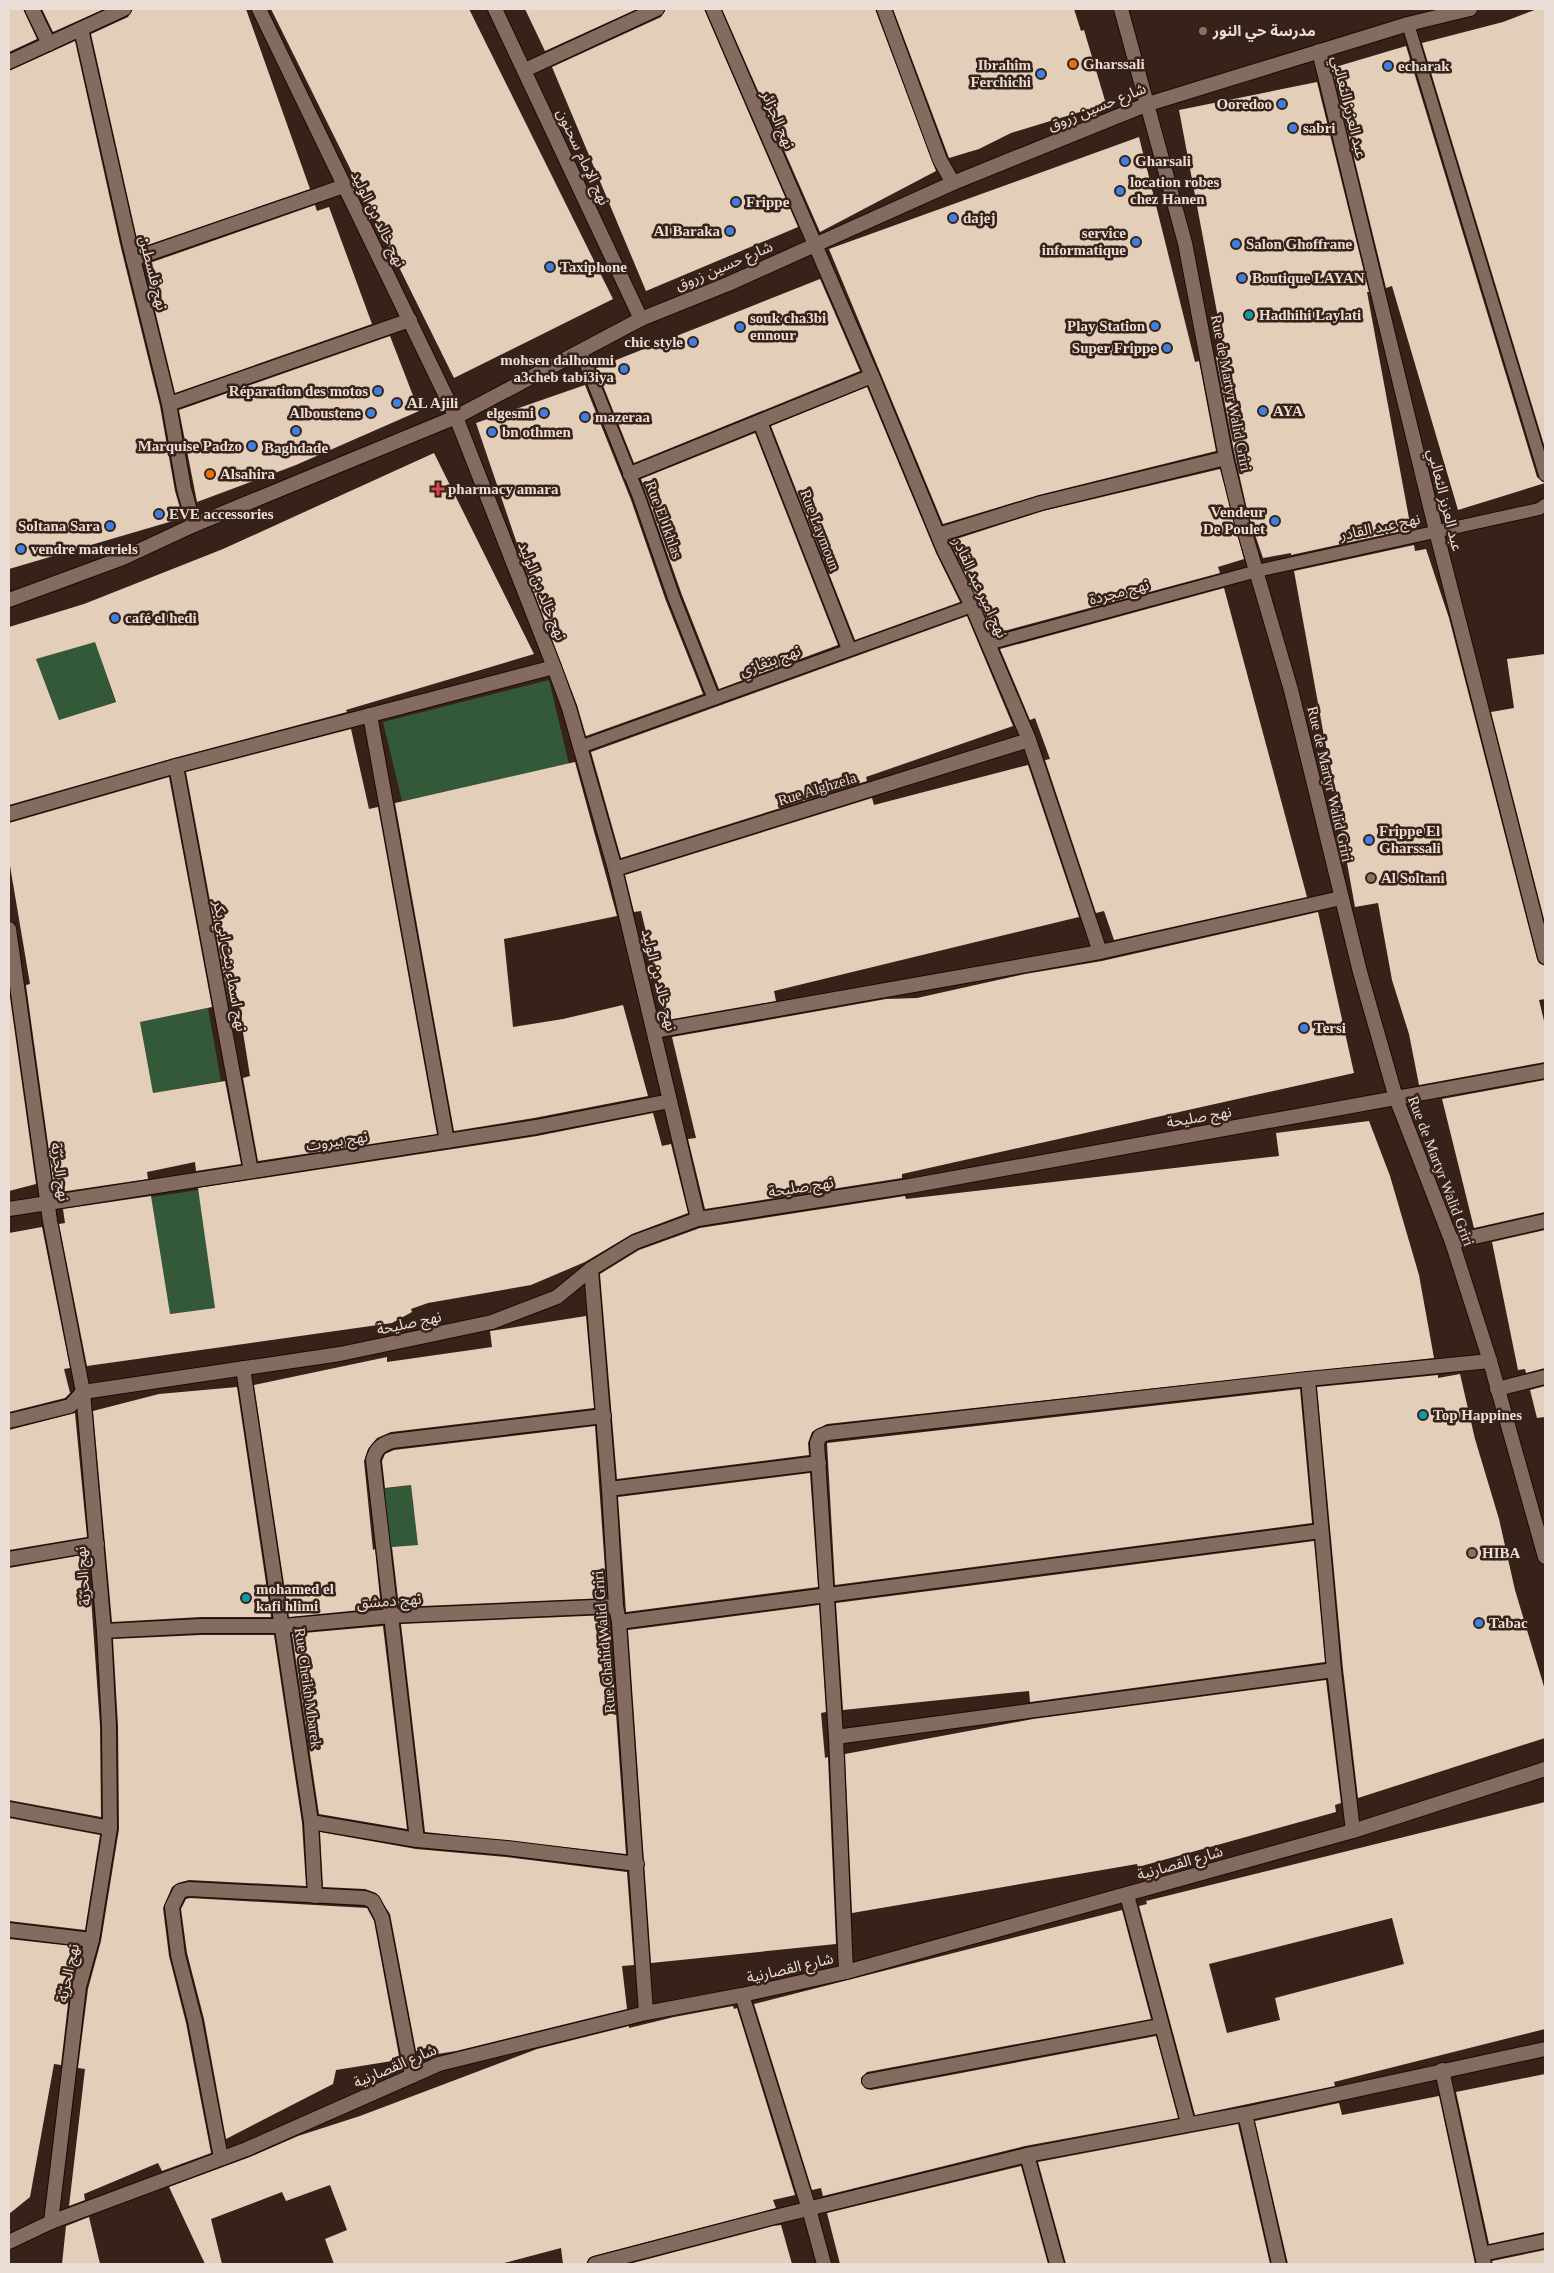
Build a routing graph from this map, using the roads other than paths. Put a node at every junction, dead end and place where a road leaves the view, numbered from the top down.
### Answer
1 (32, 9) edge
2 (124, 9) edge
3 (259, 9) edge
4 (495, 9) edge
5 (657, 9) edge
6 (713, 9) edge
7 (884, 9) edge
8 (1120, 9) edge
9 (1470, 9) edge
10 (1408, 24) junction
11 (81, 29) junction
12 (49, 44) junction
13 (1319, 51) junction
14 (9, 62) edge
15 (525, 70) junction
16 (1148, 104) junction
17 (953, 183) junction
18 (344, 186) junction
19 (813, 244) junction
20 (133, 259) junction
21 (641, 318) junction
22 (410, 320) junction
23 (581, 352) junction
24 (872, 376) junction
25 (169, 404) junction
26 (456, 417) junction
27 (760, 422) junction
28 (1226, 458) junction
29 (630, 474) junction
30 (1545, 475) edge
31 (1542, 507) edge
32 (194, 525) junction
33 (1436, 531) junction
34 (938, 535) junction
35 (1258, 571) junction
36 (9, 600) edge
37 (972, 606) junction
38 (988, 644) junction
39 (849, 649) junction
40 (554, 667) junction
41 (714, 699) junction
42 (370, 715) junction
43 (1029, 740) junction
44 (580, 747) junction
45 (176, 766) junction
46 (9, 814) edge
47 (615, 869) junction
48 (1340, 898) junction
49 (9, 929) edge
50 (1100, 952) junction
51 (1545, 957) edge
52 (654, 1031) junction
53 (1545, 1071) edge
54 (1396, 1098) junction
55 (670, 1100) junction
56 (447, 1141) junction
57 (251, 1171) junction
58 (49, 1204) junction
59 (9, 1209) edge
60 (698, 1219) junction
61 (1545, 1221) edge
62 (1452, 1242) junction
63 (591, 1270) junction
64 (1490, 1361) junction
65 (243, 1368) junction
66 (1545, 1377) edge
67 (1308, 1379) junction
68 (1497, 1389) junction
69 (83, 1392) junction
70 (604, 1416) junction
71 (9, 1421) edge
72 (819, 1464) junction
73 (609, 1489) junction
74 (1321, 1531) junction
75 (97, 1544) junction
76 (1545, 1557) edge
77 (9, 1560) edge
78 (827, 1594) junction
79 (616, 1606) junction
80 (391, 1616) junction
81 (619, 1622) junction
82 (283, 1626) junction
83 (104, 1631) junction
84 (1334, 1670) junction
85 (836, 1737) junction
86 (1545, 1769) edge
87 (9, 1808) edge
88 (311, 1822) junction
89 (110, 1828) junction
90 (1353, 1831) junction
91 (417, 1840) junction
92 (637, 1864) junction
93 (1127, 1895) junction
94 (315, 1896) junction
95 (9, 1930) edge
96 (92, 1940) junction
97 (846, 1972) junction
98 (742, 1995) junction
99 (646, 2013) junction
100 (1160, 2026) junction
101 (1545, 2049) edge
102 (1442, 2070) junction
103 (412, 2076) junction
104 (869, 2081) dead end
105 (1245, 2114) junction
106 (1188, 2123) junction
107 (1027, 2155) junction
108 (221, 2158) junction
109 (809, 2209) junction
110 (51, 2222) junction
111 (1545, 2241) edge
112 (9, 2242) edge
113 (1483, 2259) edge
114 (613, 2262) edge
115 (595, 2264) edge
116 (824, 2264) edge
117 (1057, 2264) edge
118 (1279, 2264) edge

1 - 12 street
2 - 11 street
3 - 18 street, نهج خالد بن الوليد
4 - 15 street, نهج الإمام سحنون
5 - 15 street
6 - 19 street, نهج الجزائر
7 - 17 street
8 - 16 street, Rue de Martyr Walid Griri
9 - 10 street, شارع حسين زروق
10 - 13 street, شارع حسين زروق
10 - 30 lane
11 - 12 street
11 - 20 street, نهج فلسطين
12 - 14 street
13 - 16 street, شارع حسين زروق
13 - 33 street, عبد العزيز الثعالبي
15 - 21 street, نهج الإمام سحنون
16 - 17 street, شارع حسين زروق
16 - 28 street, Rue de Martyr Walid Griri
17 - 19 street, شارع حسين زروق
18 - 20 street
18 - 22 street, نهج خالد بن الوليد
19 - 21 street, شارع حسين زروق
19 - 24 street, نهج امير عبد القادر
20 - 25 street, نهج فلسطين
21 - 23 street, شارع حسين زروق
22 - 25 street
22 - 26 street, نهج خالد بن الوليد
23 - 26 street, شارع حسين زروق
23 - 29 lane, Rue El Ikhlas
24 - 27 street
24 - 34 street, نهج امير عبد القادر
25 - 32 street, نهج فلسطين
26 - 32 street, شارع حسين زروق
26 - 40 street, نهج خالد بن الوليد
27 - 29 street
27 - 39 street, Rue Laymoun
28 - 34 street
28 - 35 street, Rue de Martyr Walid Griri
29 - 41 lane, Rue El Ikhlas
31 - 33 lane, نهج عبد القادر
32 - 36 street, شارع حسين زروق
33 - 35 lane, نهج عبد القادر
33 - 51 street, عبد العزيز الثعالبي
34 - 37 street, نهج امير عبد القادر
35 - 38 lane, نهج مجردة
35 - 48 street, Rue de Martyr Walid Griri
37 - 38 street, نهج امير عبد القادر
37 - 39 lane, نهج بنغازي
38 - 43 street, نهج امير عبد القادر
39 - 41 lane, نهج بنغازي
40 - 42 street
40 - 44 street, نهج خالد بن الوليد
41 - 44 lane, نهج بنغازي
42 - 45 street
42 - 56 street
43 - 47 street, Rue Alghzela
43 - 50 street, نهج امير عبد القادر
44 - 47 street, نهج خالد بن الوليد
45 - 46 street
45 - 57 street, نهج اسماء بنت ابي بكر
47 - 52 street, نهج خالد بن الوليد
48 - 50 street
48 - 54 street, Rue de Martyr Walid Griri
49 - 58 street, نهج الحرّيّة
50 - 52 street
52 - 55 street, نهج خالد بن الوليد
53 - 54 street, نهج صليحة
54 - 60 street, نهج صليحة
54 - 62 street, Rue de Martyr Walid Griri
55 - 56 street, نهج بيروت
55 - 60 street, نهج خالد بن الوليد
56 - 57 street, نهج بيروت
57 - 58 street, نهج بيروت
58 - 59 street, نهج بيروت
58 - 69 street, نهج الحرّيّة
60 - 63 street, نهج صليحة
61 - 62 street
62 - 64 street, Rue de Martyr Walid Griri
63 - 65 street, نهج صليحة
63 - 70 street, Rue Chahid Walid Griri
64 - 67 street
64 - 68 street, Rue de Martyr Walid Griri
65 - 69 street, نهج صليحة
65 - 82 street, Rue Cheikh Mbarek
66 - 68 street
67 - 72 street
67 - 74 street
68 - 76 street, Rue de Martyr Walid Griri
69 - 71 street
69 - 75 street, نهج الحرّيّة
70 - 73 street, Rue Chahid Walid Griri
70 - 80 street
72 - 73 street
72 - 78 street
73 - 79 street, Rue Chahid Walid Griri
74 - 78 street
74 - 84 street
75 - 77 street
75 - 83 street, نهج الحرّيّة
78 - 81 street
78 - 85 street
79 - 80 street, نهج دمشق
79 - 81 street, Rue Chahid Walid Griri
80 - 82 street, نهج دمشق
80 - 91 street
81 - 92 street, Rue Chahid Walid Griri
82 - 83 street, نهج دمشق
82 - 88 street, Rue Cheikh Mbarek
83 - 89 street, نهج الحرّيّة
84 - 85 street
84 - 90 street
85 - 97 street
86 - 90 street, شارع القصارنية
87 - 89 street
88 - 91 street
88 - 94 street, Rue Cheikh Mbarek
89 - 96 street, نهج الحرّيّة
90 - 93 street, شارع القصارنية
91 - 92 street
92 - 99 street, Rue Chahid Walid Griri
93 - 97 street, شارع القصارنية
93 - 100 street
94 - 103 street
94 - 108 street
95 - 96 street
96 - 110 street, نهج الحرّيّة
97 - 98 street, شارع القصارنية
98 - 99 street, شارع القصارنية
98 - 109 street
99 - 103 street, شارع القصارنية
100 - 104 street
100 - 106 street
101 - 102 street
102 - 105 street
102 - 113 street
103 - 108 street, شارع القصارنية
105 - 106 street
105 - 118 street
106 - 107 street
107 - 109 street
107 - 117 street
108 - 110 street, شارع القصارنية
109 - 114 street
109 - 116 street
110 - 112 street, شارع القصارنية
111 - 113 street
114 - 115 street

